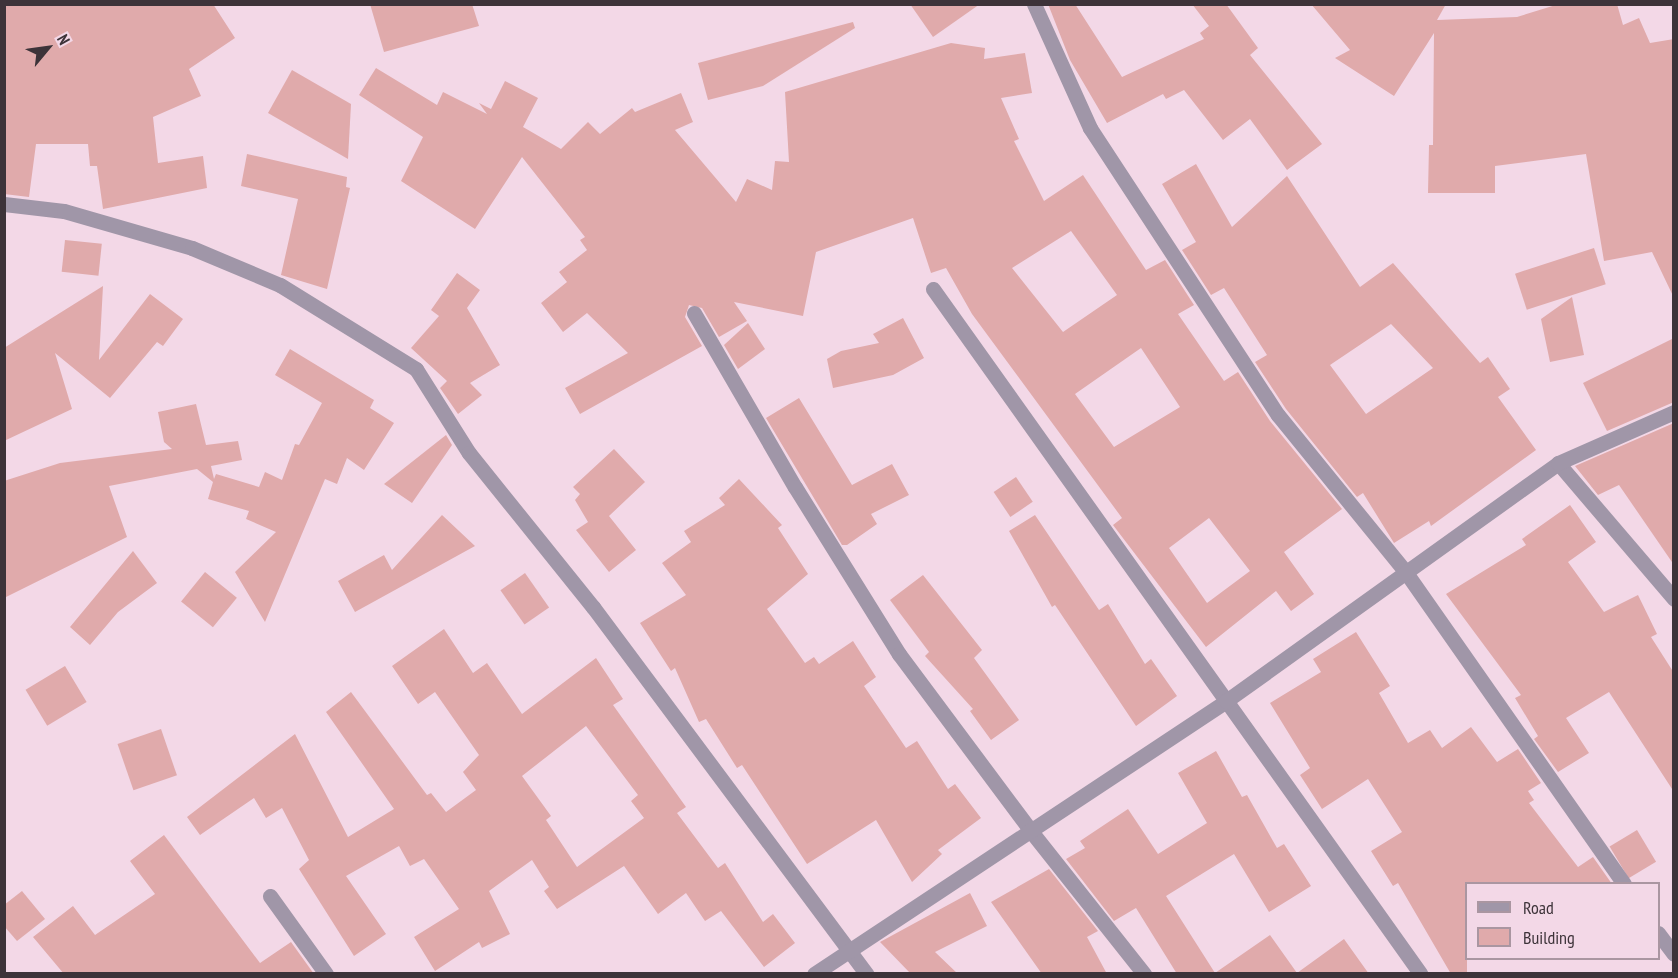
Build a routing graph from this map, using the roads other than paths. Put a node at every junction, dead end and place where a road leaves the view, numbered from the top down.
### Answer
1 (1034, 4) edge
2 (4, 204) edge
3 (933, 289) dead end
4 (694, 313) dead end
5 (1674, 412) edge
6 (1558, 463) junction
7 (1407, 574) junction
8 (1674, 599) edge
9 (1226, 701) junction
10 (1030, 830) junction
11 (1623, 882) edge
12 (270, 896) dead end
13 (1660, 934) edge
14 (848, 949) junction
15 (1674, 954) edge
16 (1420, 973) edge
17 (326, 974) edge
18 (814, 974) edge
19 (867, 974) edge
20 (1144, 974) edge

1 - 7 street
2 - 14 street
3 - 9 street
4 - 10 street
5 - 6 street
6 - 7 street
6 - 8 street
7 - 9 street
7 - 11 street
9 - 10 street
9 - 16 street
10 - 14 street
10 - 20 street
12 - 17 street
13 - 15 street
14 - 18 street
14 - 19 street

